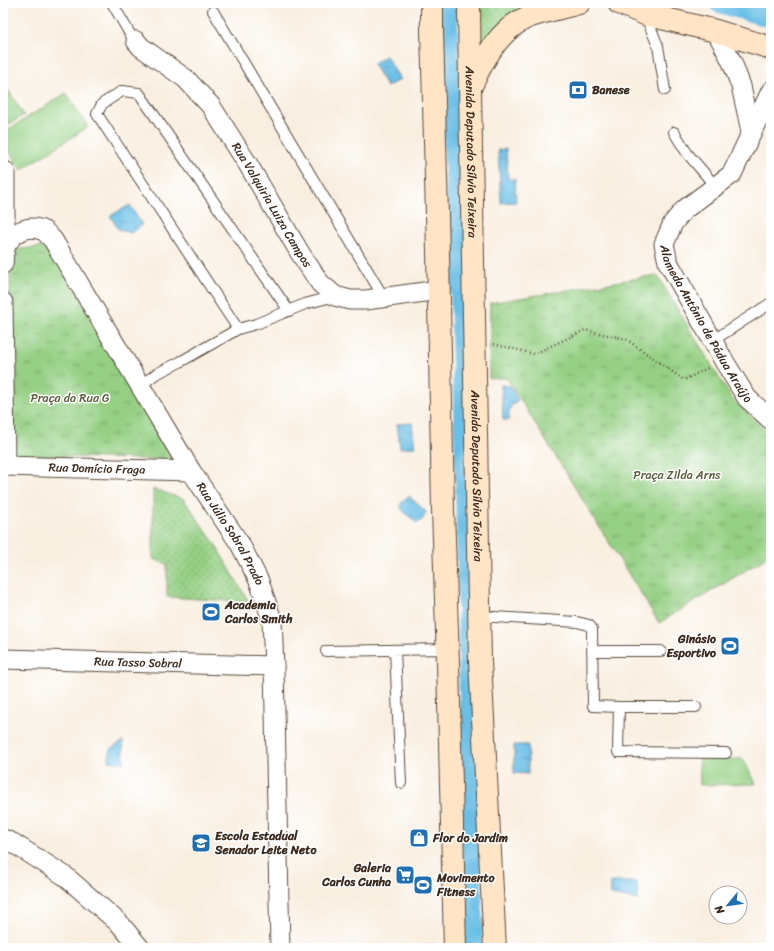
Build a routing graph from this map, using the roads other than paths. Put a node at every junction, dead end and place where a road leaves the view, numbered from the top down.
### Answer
1 (112, 3) edge
2 (420, 3) edge
3 (432, 3) edge
4 (469, 3) edge
5 (579, 3) edge
6 (619, 3) edge
7 (213, 11) dead end
8 (645, 14) junction
9 (432, 30) junction
10 (716, 31) junction
11 (136, 41) joint
12 (771, 48) edge
13 (470, 89) junction
14 (665, 90) dead end
15 (771, 91) edge
16 (674, 132) dead end
17 (751, 132) junction
18 (5, 170) dead end
19 (716, 187) junction
20 (4, 256) edge
21 (439, 290) junction
22 (335, 296) junction
23 (384, 298) junction
24 (3, 302) edge
25 (771, 303) edge
26 (290, 311) junction
27 (238, 329) junction
28 (712, 341) junction
29 (141, 385) junction
30 (771, 420) edge
31 (4, 466) edge
32 (191, 471) junction
33 (479, 616) junction
34 (448, 649) junction
35 (395, 650) junction
36 (326, 651) dead end
37 (592, 651) junction
38 (661, 651) dead end
39 (3, 659) edge
40 (274, 666) junction
41 (619, 707) junction
42 (696, 707) dead end
43 (726, 753) dead end
44 (401, 783) dead end
45 (3, 838) edge
46 (140, 948) edge
47 (280, 948) edge
48 (455, 948) edge
49 (495, 948) edge

1 - 11 lane
2 - 9 main road
3 - 9 main road
4 - 13 main road, Avenida Deputado Sílvio Teixeira
5 - 13 main road
6 - 8 main road
7 - 23 lane
8 - 10 main road
8 - 14 lane
9 - 21 main road
10 - 12 main road
10 - 17 street
11 - 22 street, Rua Valquiria Luiza Campos
13 - 33 main road, Avenida Deputado Sílvio Teixeira
15 - 17 street, Alameda Antônio de Pádua Araújo
16 - 19 lane
17 - 19 street, Alameda Antônio de Pádua Araújo
18 - 20 street
19 - 28 street, Alameda Antônio de Pádua Araújo
20 - 29 street, Rua Júlio Sobral Prado
21 - 23 street, Rua Valquiria Luiza Campos
21 - 34 main road
22 - 23 street, Rua Valquiria Luiza Campos
22 - 26 lane
24 - 31 street
25 - 28 lane
26 - 27 lane
26 - 27 lane
27 - 29 lane
28 - 30 street, Alameda Antônio de Pádua Araújo
29 - 32 street, Rua Júlio Sobral Prado
31 - 32 street, Rua Domício Fraga
32 - 40 street, Rua Júlio Sobral Prado
33 - 37 lane
33 - 49 main road, Avenida Deputado Sílvio Teixeira
34 - 35 lane
34 - 48 main road
35 - 36 lane
35 - 44 lane
37 - 38 lane
37 - 41 lane
39 - 40 street, Rua Tasso Sobral
40 - 47 street, Rua Júlio Sobral Prado
41 - 42 lane
41 - 43 lane
45 - 46 street

